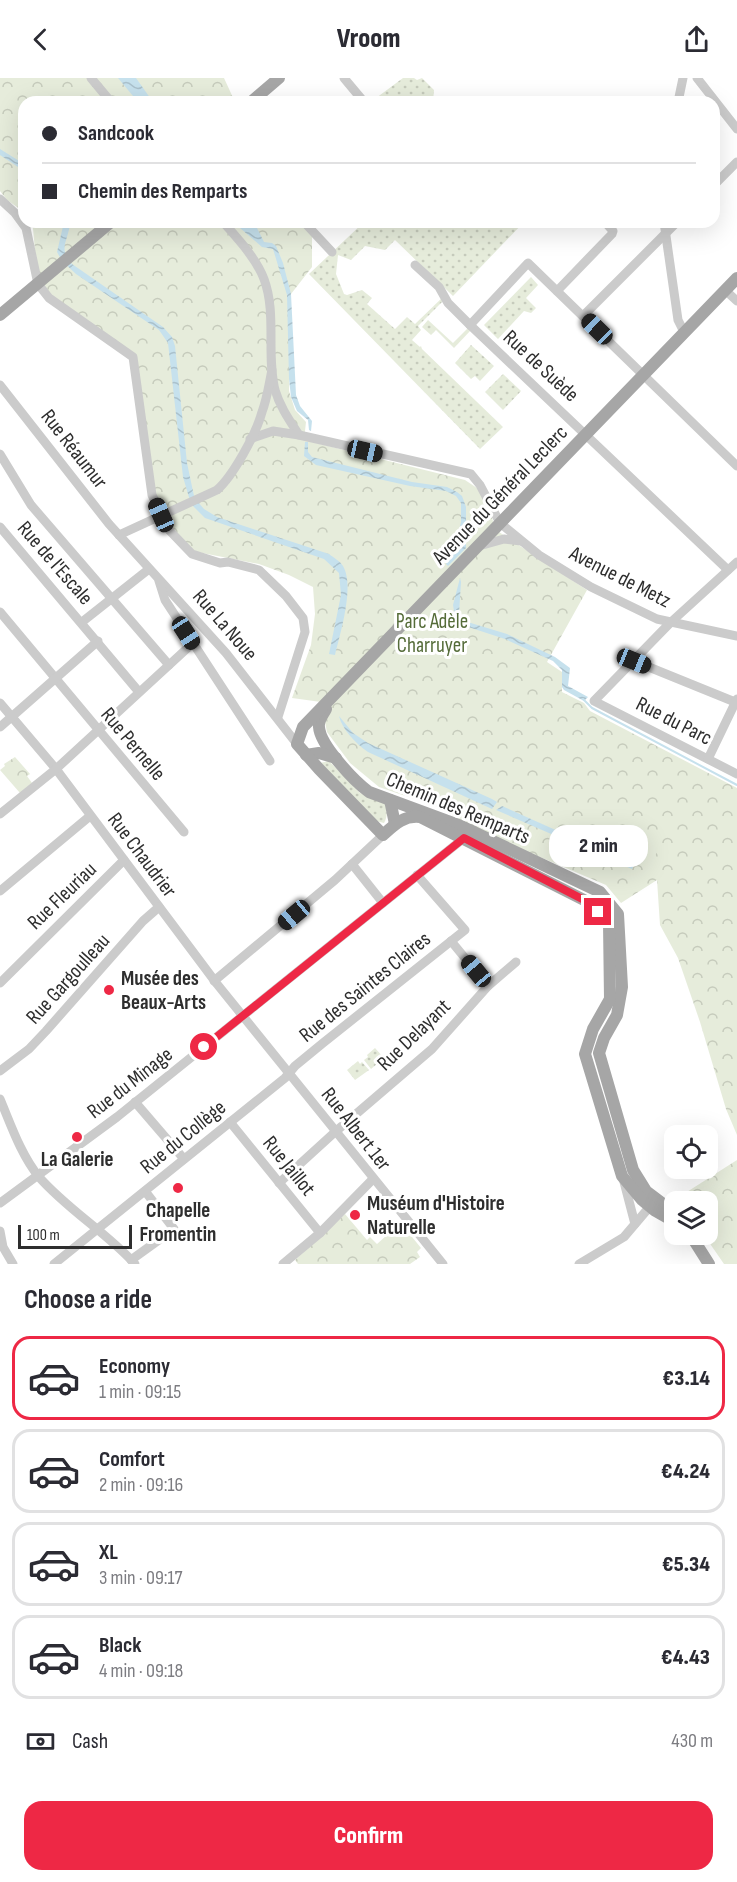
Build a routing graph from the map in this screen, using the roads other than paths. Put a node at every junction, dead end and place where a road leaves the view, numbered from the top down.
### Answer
1 (91, 78) edge
2 (279, 78) edge
3 (344, 78) edge
4 (683, 78) edge
5 (697, 78) edge
6 (106, 96) edge
7 (258, 96) edge
8 (359, 96) edge
9 (679, 96) edge
10 (711, 96) edge
11 (720, 107) edge
12 (737, 129) edge
13 (737, 162) edge
14 (720, 179) edge
15 (0, 199) edge
16 (18, 217) edge
17 (26, 228) edge
18 (104, 228) edge
19 (228, 228) edge
20 (310, 228) edge
21 (610, 228) edge
22 (665, 228) edge
23 (671, 228) edge
24 (666, 233) junction
25 (332, 252) dead end
26 (416, 265) dead end
27 (737, 278) edge
28 (38, 284) junction
29 (725, 290) junction
30 (557, 291) junction
31 (737, 302) edge
32 (0, 315) edge
33 (583, 316) junction
34 (470, 325) junction
35 (684, 332) junction
36 (272, 370) junction
37 (644, 374) junction
38 (0, 385) edge
39 (586, 433) junction
40 (299, 435) junction
41 (250, 439) junction
42 (0, 454) edge
43 (737, 466) edge
44 (161, 515) junction
45 (500, 523) junction
46 (0, 527) edge
47 (119, 535) junction
48 (521, 541) junction
49 (478, 547) junction
50 (737, 562) edge
51 (149, 569) junction
52 (728, 570) junction
53 (159, 581) junction
54 (111, 599) junction
55 (0, 612) edge
56 (82, 622) junction
57 (670, 623) junction
58 (737, 636) edge
59 (98, 641) junction
60 (193, 643) junction
61 (634, 661) junction
62 (169, 665) junction
63 (57, 677) junction
64 (139, 692) junction
65 (335, 696) junction
66 (736, 700) edge
67 (0, 703) edge
68 (12, 716) junction
69 (278, 717) junction
70 (0, 727) edge
71 (97, 729) junction
72 (297, 744) junction
73 (306, 755) junction
74 (336, 758) junction
75 (708, 759) junction
76 (270, 761) dead end
77 (56, 769) junction
78 (737, 774) edge
79 (390, 800) junction
80 (0, 814) edge
81 (90, 816) junction
82 (395, 824) junction
83 (184, 832) dead end
84 (383, 835) junction
85 (464, 838) junction
86 (124, 860) junction
87 (352, 864) junction
88 (417, 875) junction
89 (0, 891) edge
90 (383, 903) junction
91 (159, 907) junction
92 (451, 941) junction
93 (516, 962) dead end
94 (214, 981) junction
95 (0, 983) edge
96 (488, 986) junction
97 (242, 1016) junction
98 (0, 1071) edge
99 (289, 1073) junction
100 (0, 1099) edge
101 (135, 1102) junction
102 (230, 1122) junction
103 (335, 1132) junction
104 (184, 1159) junction
105 (39, 1176) junction
106 (622, 1176) junction
107 (373, 1179) junction
108 (279, 1184) junction
109 (145, 1191) junction
110 (0, 1203) edge
111 (653, 1203) junction
112 (664, 1208) edge
113 (664, 1212) edge
114 (635, 1224) junction
115 (98, 1228) junction
116 (0, 1231) edge
117 (320, 1233) junction
118 (697, 1245) edge
119 (133, 1262) edge
120 (441, 1263) edge
121 (14, 1264) edge
122 (54, 1264) edge
123 (283, 1264) edge
124 (579, 1264) edge
125 (709, 1264) edge

1 - 6 street
2 - 7 main road
3 - 8 street
4 - 9 street
5 - 10 street
11 - 12 street
13 - 14 street
15 - 16 street
17 - 28 street
18 - 28 main road
19 - 36 street
20 - 25 street
21 - 30 street
22 - 24 street
23 - 24 street
24 - 33 street
24 - 35 street
26 - 34 street, Rue de Suède
27 - 29 main road, Avenue du Général Leclerc
28 - 32 main road
28 - 44 street
29 - 31 street
29 - 35 main road, Avenue du Général Leclerc
30 - 33 street
30 - 34 street
33 - 37 street
34 - 39 street, Rue de Suède
35 - 37 main road, Avenue du Général Leclerc
36 - 40 street
36 - 41 street
37 - 39 main road, Avenue du Général Leclerc
37 - 43 street
38 - 47 street, Rue Réaumur
39 - 45 main road, Avenue du Général Leclerc
39 - 52 street, Rue de Suède
40 - 41 street
40 - 45 street
41 - 44 street
42 - 54 street
44 - 47 street
44 - 69 street
45 - 48 street, Avenue de Metz
45 - 49 main road, Avenue du Général Leclerc
46 - 56 street, Rue de l'Escale
47 - 51 street, Rue La Noue
48 - 49 street
48 - 57 street, Avenue de Metz
49 - 65 main road, Avenue du Général Leclerc
50 - 52 street
51 - 53 street, Rue La Noue
51 - 54 street
52 - 57 street
53 - 60 street
53 - 69 street, Rue La Noue
54 - 56 street
54 - 62 street
55 - 63 street, Rue Pernelle
56 - 59 street, Rue de l'Escale
57 - 58 street, Avenue de Metz
57 - 61 street
59 - 63 street
59 - 64 street, Rue de l'Escale
60 - 62 street
60 - 76 street
61 - 66 street
61 - 75 street, Rue du Parc
62 - 64 street
63 - 68 street
63 - 71 street, Rue Pernelle
64 - 71 street
65 - 72 main road, Avenue du Général Leclerc
65 - 74 main road, Chemin des Remparts
66 - 75 street
67 - 68 street, Rue Chaudrier
68 - 70 street
68 - 77 street, Rue Chaudrier
69 - 72 street, Rue La Noue
71 - 77 street
71 - 83 street, Rue Pernelle
72 - 73 main road, Chemin des Remparts
73 - 74 main road
73 - 84 main road, Chemin des Remparts
74 - 79 main road, Chemin des Remparts
75 - 78 street, Rue du Parc
77 - 80 street
77 - 81 street, Rue Chaudrier
79 - 82 main road
79 - 111 main road, Chemin des Remparts
81 - 86 street, Rue Chaudrier
81 - 89 street
82 - 84 main road, Chemin des Remparts
82 - 85 main road, Chemin des Remparts
84 - 87 street
85 - 88 street, Rue du Minage
85 - 106 main road, Chemin des Remparts
86 - 91 street, Rue Chaudrier
86 - 95 street, Rue Fleuriau
87 - 90 street
87 - 94 street
88 - 90 street, Rue du Minage
88 - 92 street, Rue des Saintes Claires
90 - 97 street, Rue du Minage
91 - 94 street, Rue Chaudrier
91 - 98 street, Rue Gargoulleau
92 - 96 street
92 - 99 street, Rue des Saintes Claires
93 - 96 street, Rue Delayant
94 - 97 street, Rue Chaudrier
96 - 103 street, Rue Delayant
97 - 99 street, Rue Albert 1er
97 - 101 street, Rue du Minage
99 - 102 street, Rue du Collège
99 - 103 street, Rue Albert 1er
100 - 105 street
101 - 104 street
101 - 105 street, Rue du Minage
102 - 104 street, Rue du Collège
102 - 108 street, Rue Jaillot
103 - 107 street, Rue Albert 1er
103 - 108 street, Rue Delayant
104 - 109 street, Rue du Collège
105 - 110 street, Rue du Minage
105 - 115 street
106 - 111 main road, Chemin des Remparts
106 - 114 street, Chemin des Remparts
107 - 117 street
107 - 120 street, Rue Albert 1er
108 - 117 street, Rue Jaillot
109 - 115 street, Rue du Collège
109 - 119 street
111 - 112 main road, Chemin des Remparts
111 - 113 main road, Chemin des Remparts
111 - 114 street
114 - 124 street
115 - 119 street
115 - 122 street, Rue du Collège
116 - 121 street
117 - 123 street
118 - 125 main road

